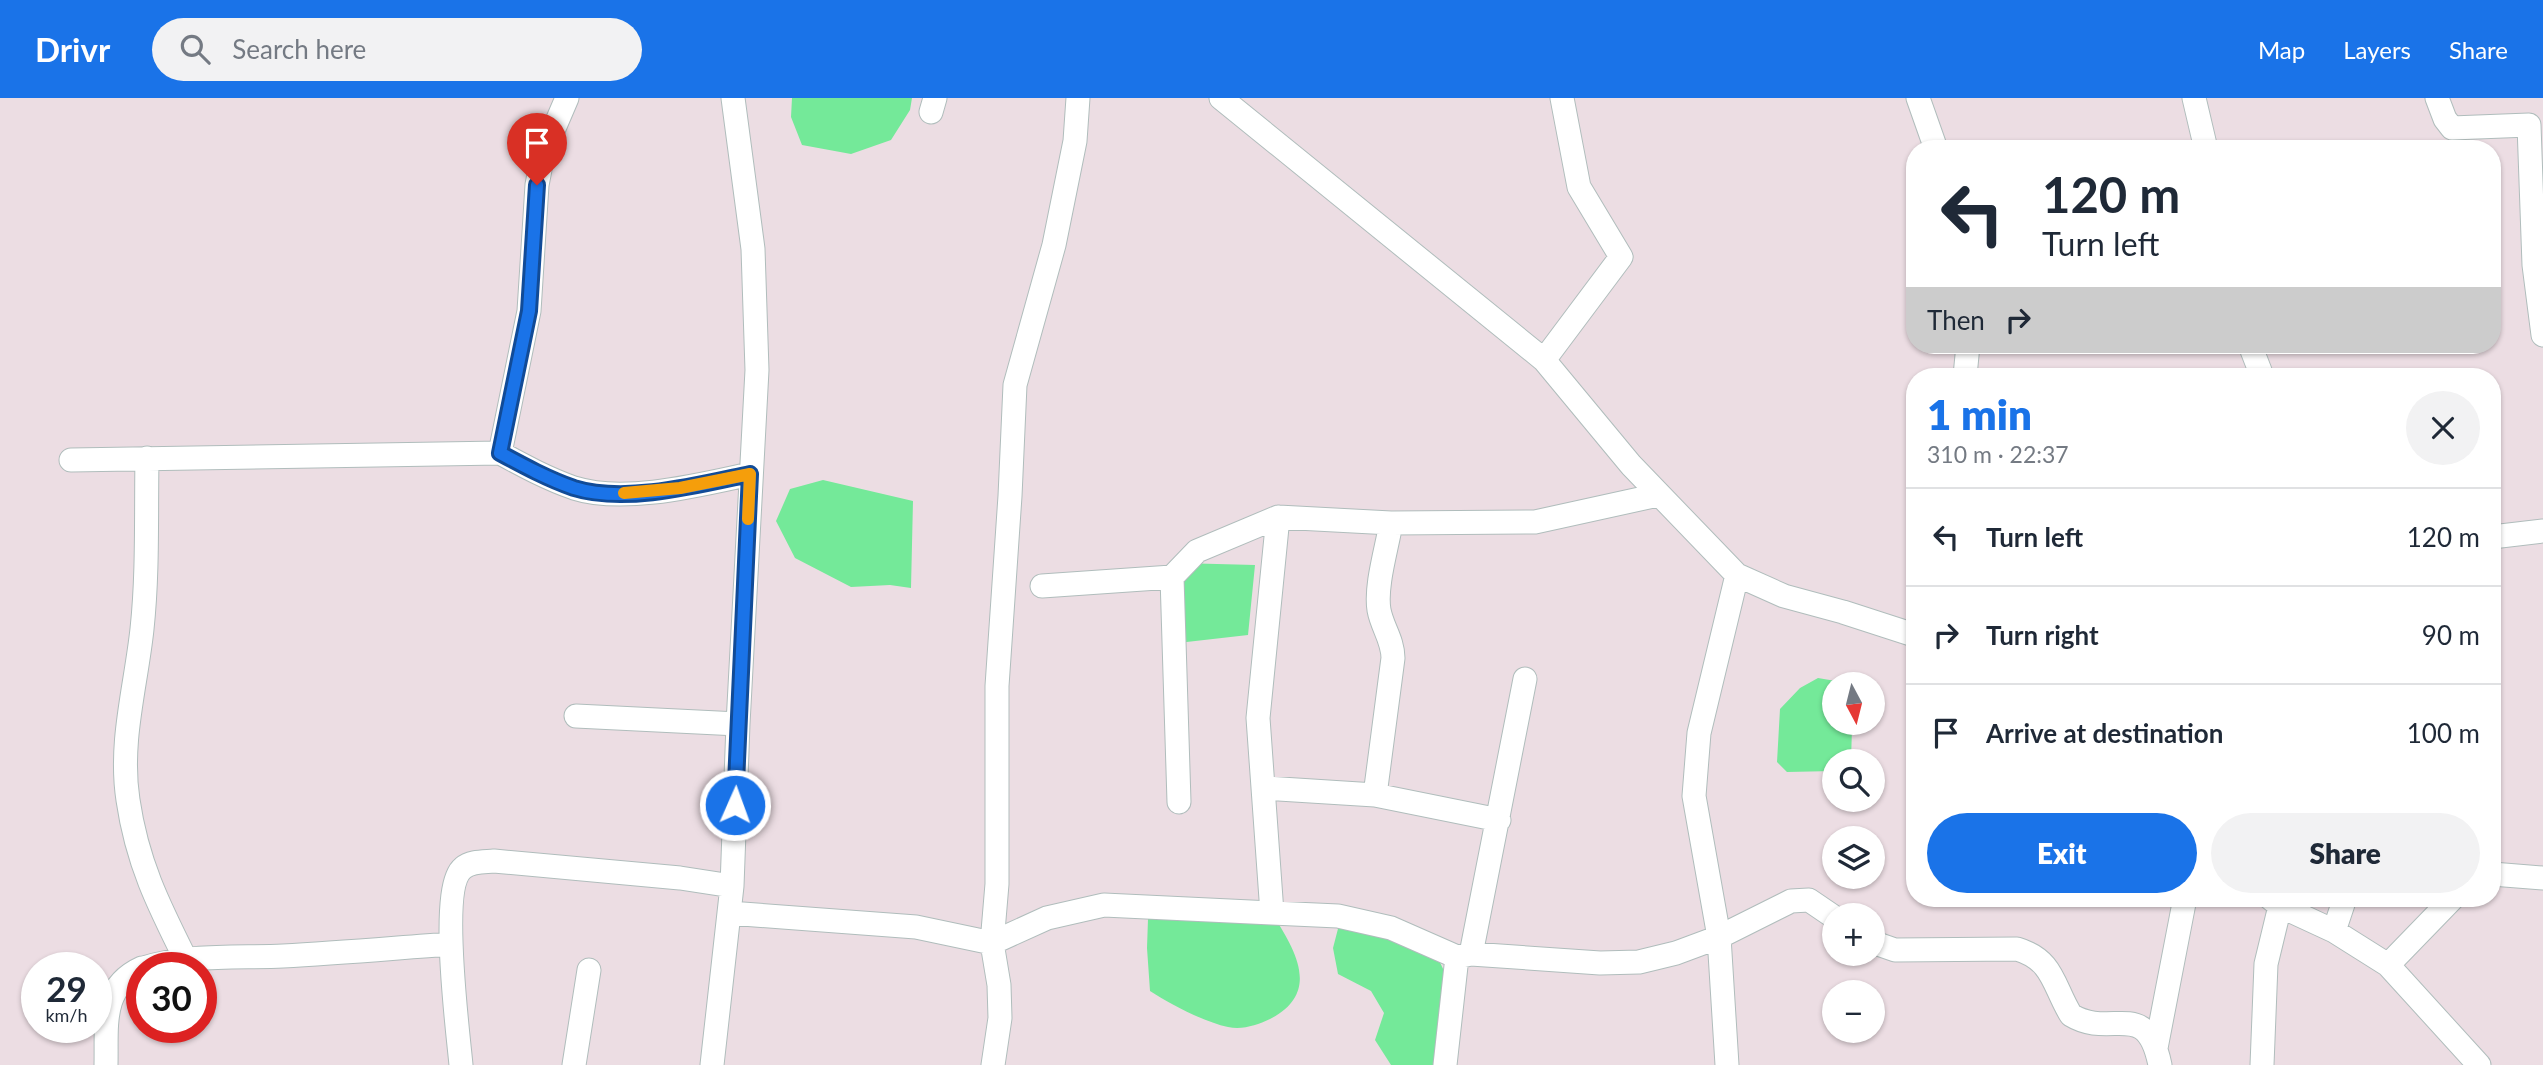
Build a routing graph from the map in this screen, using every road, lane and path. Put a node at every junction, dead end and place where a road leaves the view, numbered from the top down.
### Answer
1 (567, 98) edge
2 (733, 98) edge
3 (1077, 98) edge
4 (1221, 98) edge
5 (1562, 98) edge
6 (1918, 98) edge
7 (2194, 98) edge
8 (2437, 98) edge
9 (2536, 125) edge
10 (1933, 140) edge
11 (2204, 140) edge
12 (2543, 335) edge
13 (1544, 360) junction
14 (500, 453) junction
15 (147, 458) junction
16 (71, 460) dead end
17 (750, 474) junction
18 (1658, 495) junction
19 (1278, 517) junction
20 (1391, 523) junction
21 (2543, 531) edge
22 (2501, 536) edge
23 (1737, 575) junction
24 (1172, 577) junction
25 (1042, 586) dead end
26 (1906, 629) edge
27 (1525, 679) dead end
28 (576, 716) dead end
29 (738, 724) junction
30 (1264, 788) junction
31 (1375, 796) junction
32 (1179, 802) dead end
33 (1499, 820) junction
34 (2501, 875) edge
35 (2543, 878) edge
36 (732, 886) junction
37 (2183, 907) edge
38 (2274, 907) edge
39 (2285, 907) edge
40 (2342, 907) edge
41 (2444, 907) edge
42 (1822, 909) edge
43 (729, 913) junction
44 (1272, 913) junction
45 (2334, 931) junction
46 (1719, 937) junction
47 (992, 943) junction
48 (451, 944) junction
49 (1885, 947) edge
50 (182, 952) edge
51 (1464, 955) junction
52 (217, 959) edge
53 (2388, 965) junction
54 (589, 971) dead end
55 (126, 979) edge
56 (2158, 1057) edge
57 (106, 1065) edge
58 (461, 1065) edge
59 (574, 1065) edge
60 (712, 1065) edge
61 (993, 1065) edge
62 (1445, 1065) edge
63 (1727, 1065) edge
64 (2262, 1065) edge
65 (2479, 1065) edge

1 - 14 street
2 - 17 street
3 - 47 street
4 - 13 street
5 - 13 street
6 - 10 street
7 - 11 street
8 - 9 street
9 - 12 street
13 - 18 street
14 - 15 street
14 - 17 street
15 - 16 street
15 - 50 street
17 - 29 street
18 - 20 street
18 - 23 street
19 - 20 street
19 - 24 street
19 - 30 street
20 - 31 street
21 - 22 street
23 - 26 street
23 - 46 street
24 - 25 street
24 - 32 street
27 - 33 street
28 - 29 street
29 - 36 street
30 - 31 street
30 - 44 street
31 - 33 street
33 - 51 street
34 - 35 street
36 - 43 street
36 - 48 street
37 - 56 street
38 - 64 street
39 - 45 street
40 - 45 street
41 - 53 street
42 - 46 street
43 - 47 street
43 - 60 street
44 - 47 street
44 - 51 street
45 - 53 street
46 - 51 street
46 - 63 street
47 - 61 street
48 - 52 street
48 - 58 street
49 - 56 street
51 - 62 street
53 - 65 street
54 - 59 street
55 - 57 street

